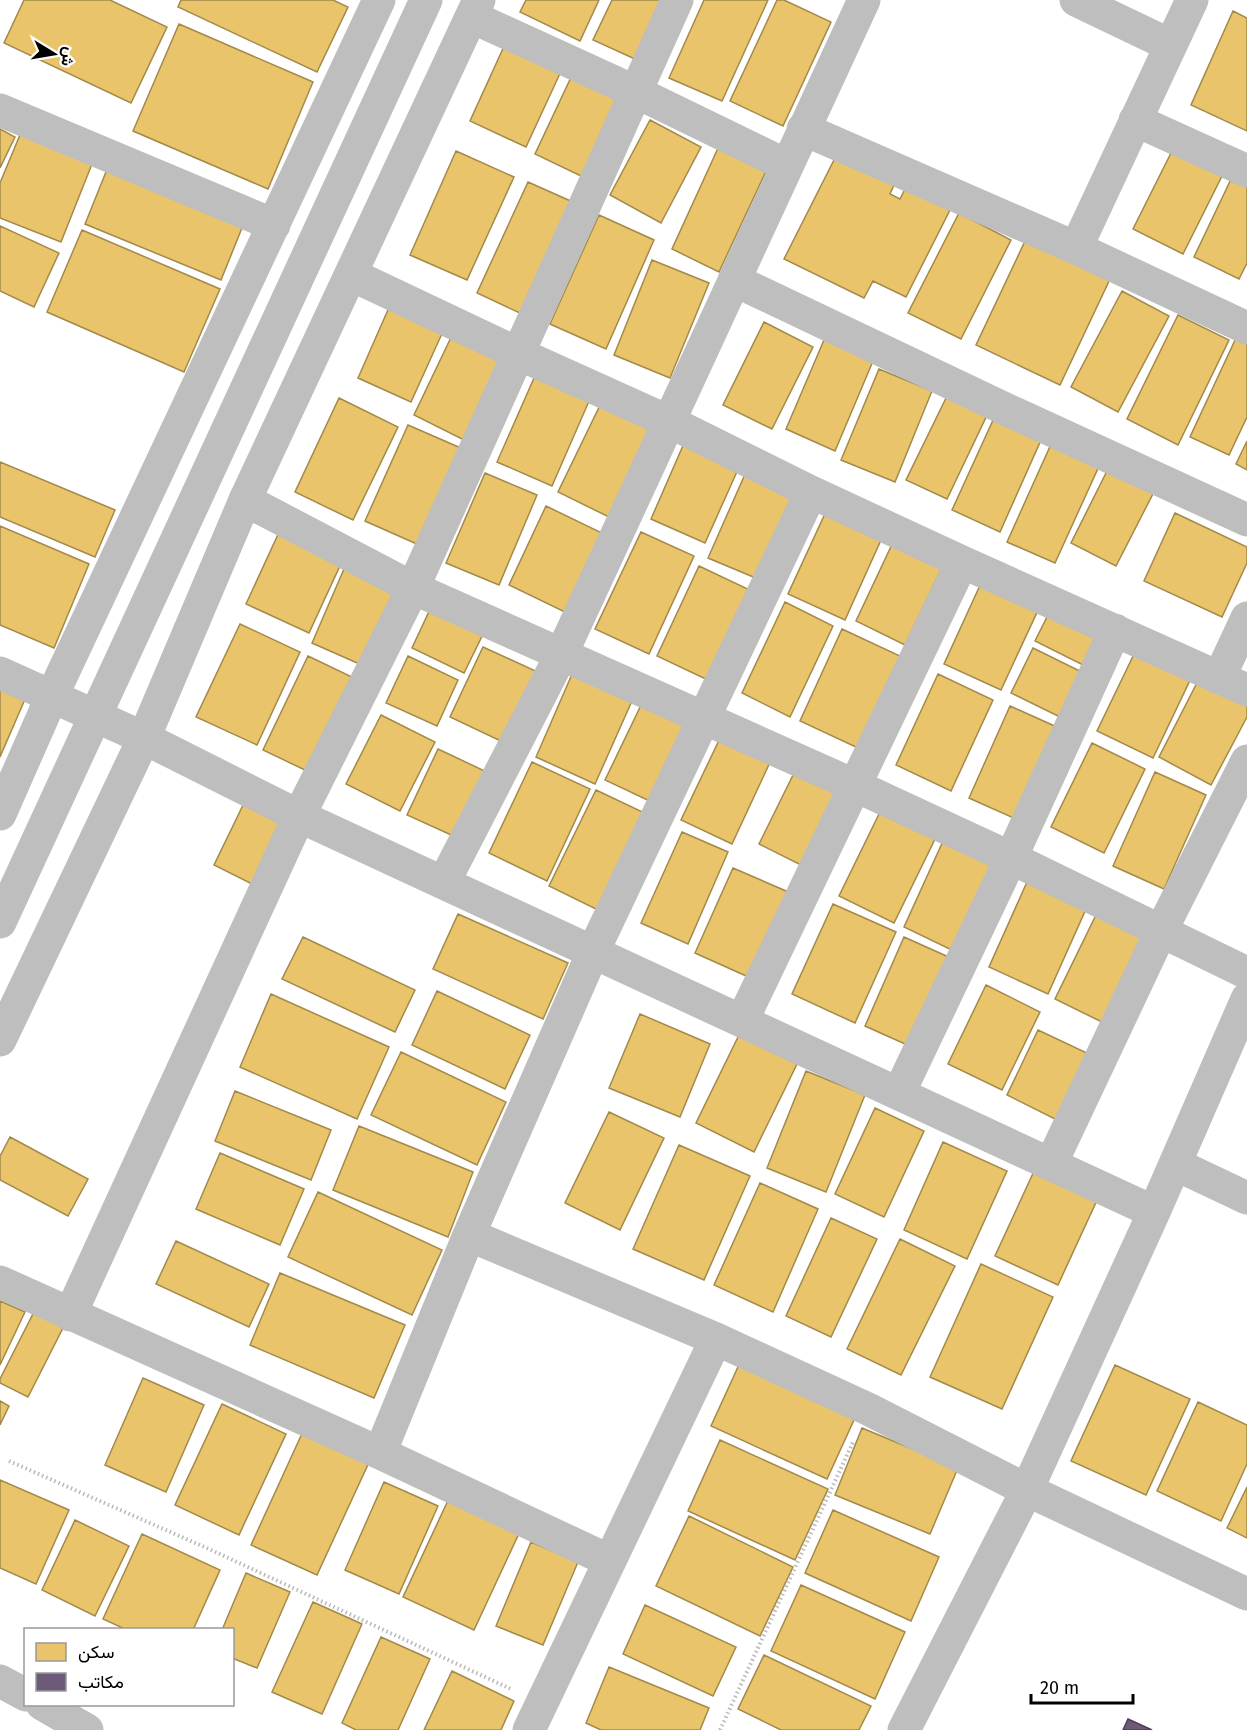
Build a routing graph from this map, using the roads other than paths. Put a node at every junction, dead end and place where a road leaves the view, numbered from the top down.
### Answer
1 (379, 0) edge
2 (426, 0) edge
3 (677, 0) edge
4 (864, 0) edge
5 (1076, 0) edge
6 (1192, 0) edge
7 (476, 9) edge
8 (1170, 45) junction
9 (636, 92) junction
10 (0, 110) edge
11 (1135, 120) junction
12 (803, 129) junction
13 (786, 165) junction
14 (1247, 171) edge
15 (274, 225) junction
16 (1076, 248) junction
17 (352, 275) junction
18 (734, 280) junction
19 (1247, 328) edge
20 (519, 354) junction
21 (670, 422) junction
22 (811, 492) junction
23 (245, 500) junction
24 (1247, 520) edge
25 (962, 562) junction
26 (413, 588) junction
27 (1247, 618) edge
28 (1115, 630) junction
29 (562, 653) junction
30 (0, 674) edge
31 (1233, 684) edge
32 (52, 696) junction
33 (96, 717) junction
34 (704, 717) junction
35 (144, 738) junction
36 (1247, 761) edge
37 (856, 786) junction
38 (0, 814) edge
39 (299, 816) junction
40 (1011, 858) junction
41 (444, 882) junction
42 (0, 922) edge
43 (1161, 931) junction
44 (593, 952) junction
45 (1247, 973) edge
46 (1247, 999) edge
47 (742, 1021) junction
48 (0, 1040) edge
49 (899, 1093) junction
50 (1051, 1164) junction
51 (1175, 1164) junction
52 (1247, 1198) edge
53 (1154, 1212) junction
54 (469, 1235) junction
55 (0, 1282) edge
56 (70, 1315) junction
57 (716, 1339) junction
58 (380, 1453) junction
59 (1027, 1490) junction
60 (610, 1561) junction
61 (1247, 1594) edge
62 (0, 1681) edge
63 (24, 1694) edge
64 (45, 1706) edge
65 (536, 1717) edge
66 (87, 1730) edge
67 (904, 1730) edge

1 - 15 street
2 - 33 street
3 - 9 street
4 - 12 street
5 - 8 street
6 - 8 street
7 - 9 street
7 - 17 street
8 - 11 street
9 - 13 street
9 - 20 street
10 - 15 street
11 - 14 street
11 - 16 street
12 - 13 street
12 - 16 street
13 - 18 street
15 - 32 street
16 - 19 street
17 - 20 street
17 - 23 street
18 - 21 street
18 - 24 street
20 - 21 street
20 - 26 street
21 - 22 street
21 - 29 street
22 - 25 street
22 - 34 street
23 - 26 street
23 - 35 street
25 - 28 street
25 - 37 street
26 - 29 street
26 - 39 street
27 - 31 street
28 - 31 street
28 - 40 street
29 - 34 street
29 - 41 street
30 - 32 street
32 - 33 street
32 - 38 street
33 - 35 street
33 - 42 street
34 - 37 street
34 - 44 street
35 - 39 street
35 - 48 street
36 - 43 street
37 - 40 street
37 - 47 street
39 - 41 street
39 - 56 street
40 - 43 street
40 - 49 street
41 - 44 street
43 - 45 street
43 - 50 street
44 - 47 street
44 - 54 street
46 - 51 street
47 - 49 street
49 - 50 street
50 - 53 street
51 - 52 street
51 - 53 street
53 - 59 street
54 - 57 street
54 - 58 street
55 - 56 street
56 - 58 street
57 - 59 street
57 - 60 street
58 - 60 street
59 - 61 street
59 - 67 street
60 - 65 street
62 - 63 street
64 - 66 street

